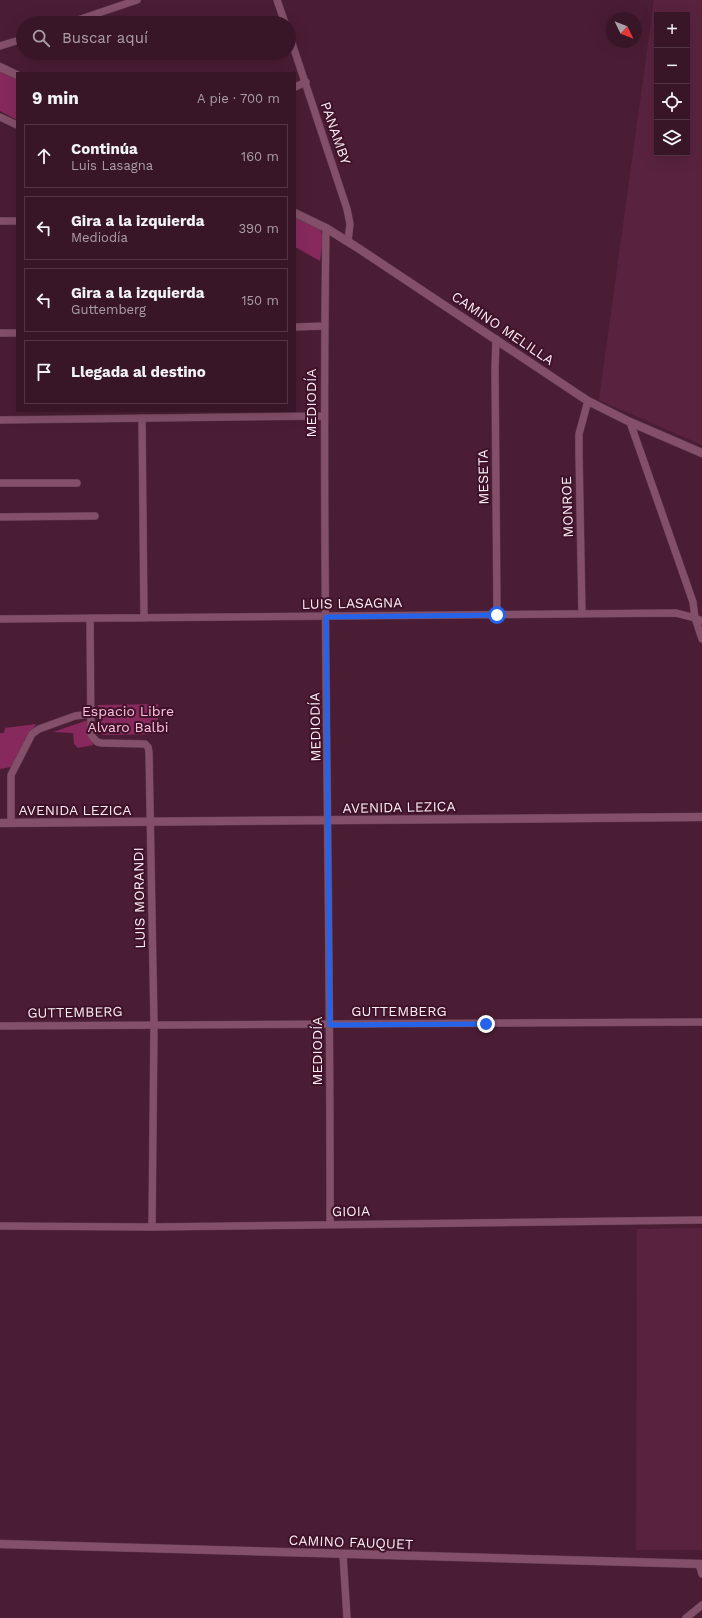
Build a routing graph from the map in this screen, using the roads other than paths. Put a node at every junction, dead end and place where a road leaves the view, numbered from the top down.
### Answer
1 (137, 0) edge
2 (277, 0) edge
3 (90, 16) edge
4 (283, 16) edge
5 (16, 41) edge
6 (0, 46) edge
7 (296, 54) edge
8 (0, 67) edge
9 (16, 75) edge
10 (306, 82) junction
11 (296, 87) edge
12 (0, 117) edge
13 (16, 125) edge
14 (296, 213) edge
15 (0, 221) edge
16 (16, 221) edge
17 (326, 228) junction
18 (348, 241) junction
19 (325, 326) junction
20 (296, 327) edge
21 (0, 333) edge
22 (16, 333) edge
23 (496, 339) junction
24 (588, 401) junction
25 (324, 416) junction
26 (142, 418) junction
27 (0, 420) edge
28 (630, 422) junction
29 (702, 454) edge
30 (0, 483) edge
31 (77, 483) dead end
32 (95, 516) dead end
33 (0, 517) edge
34 (582, 614) junction
35 (497, 615) junction
36 (326, 617) junction
37 (0, 618) edge
38 (90, 618) junction
39 (144, 618) junction
40 (699, 619) edge
41 (702, 639) edge
42 (90, 714) junction
43 (702, 817) edge
44 (329, 821) junction
45 (0, 823) edge
46 (11, 823) junction
47 (151, 823) junction
48 (702, 1022) edge
49 (154, 1024) junction
50 (330, 1025) junction
51 (0, 1026) edge
52 (702, 1220) edge
53 (330, 1225) junction
54 (0, 1226) edge
55 (152, 1226) junction
56 (0, 1544) edge
57 (343, 1555) junction
58 (701, 1564) edge
59 (702, 1574) edge
60 (702, 1605) edge
61 (347, 1618) edge
62 (686, 1618) edge

1 - 3 street
2 - 4 street
5 - 6 street
7 - 10 street, PANAMBY
8 - 9 street
10 - 11 street
10 - 18 street, PANAMBY
12 - 13 street
14 - 17 street, CAMINO MELILLA
15 - 16 street
17 - 18 street, CAMINO MELILLA
17 - 19 street, MEDIODÍA
18 - 23 street, CAMINO MELILLA
19 - 20 street
19 - 25 street, MEDIODÍA
21 - 22 street
23 - 24 street, CAMINO MELILLA
23 - 35 street, MESETA
24 - 28 street, CAMINO MELILLA
24 - 34 street, MONROE
25 - 26 street
25 - 36 street, MEDIODÍA
26 - 27 street
26 - 39 street
28 - 29 street, CAMINO MELILLA
28 - 40 street
30 - 31 street
32 - 33 street
34 - 35 street, LUIS LASAGNA
34 - 40 street, LUIS LASAGNA
35 - 36 street, LUIS LASAGNA
36 - 39 street, LUIS LASAGNA
36 - 44 street, MEDIODÍA
37 - 38 street, LUIS LASAGNA
38 - 39 street, LUIS LASAGNA
38 - 42 street, LUIS MORANDI
40 - 41 street
42 - 46 street
42 - 47 street, LUIS MORANDI
43 - 44 street, AVENIDA LEZICA
44 - 47 street, AVENIDA LEZICA
44 - 50 street, MEDIODÍA
45 - 46 street, AVENIDA LEZICA
46 - 47 street, AVENIDA LEZICA
47 - 49 street, LUIS MORANDI
48 - 50 street, GUTTEMBERG
49 - 50 street, GUTTEMBERG
49 - 51 street, GUTTEMBERG
49 - 55 street, LUIS MORANDI
50 - 53 street, MEDIODÍA
52 - 53 street, GIOIA
53 - 55 street, GIOIA
54 - 55 street, GIOIA
56 - 57 street, CAMINO FAUQUET
57 - 58 street, CAMINO FAUQUET
57 - 61 street
58 - 59 street
60 - 62 street

